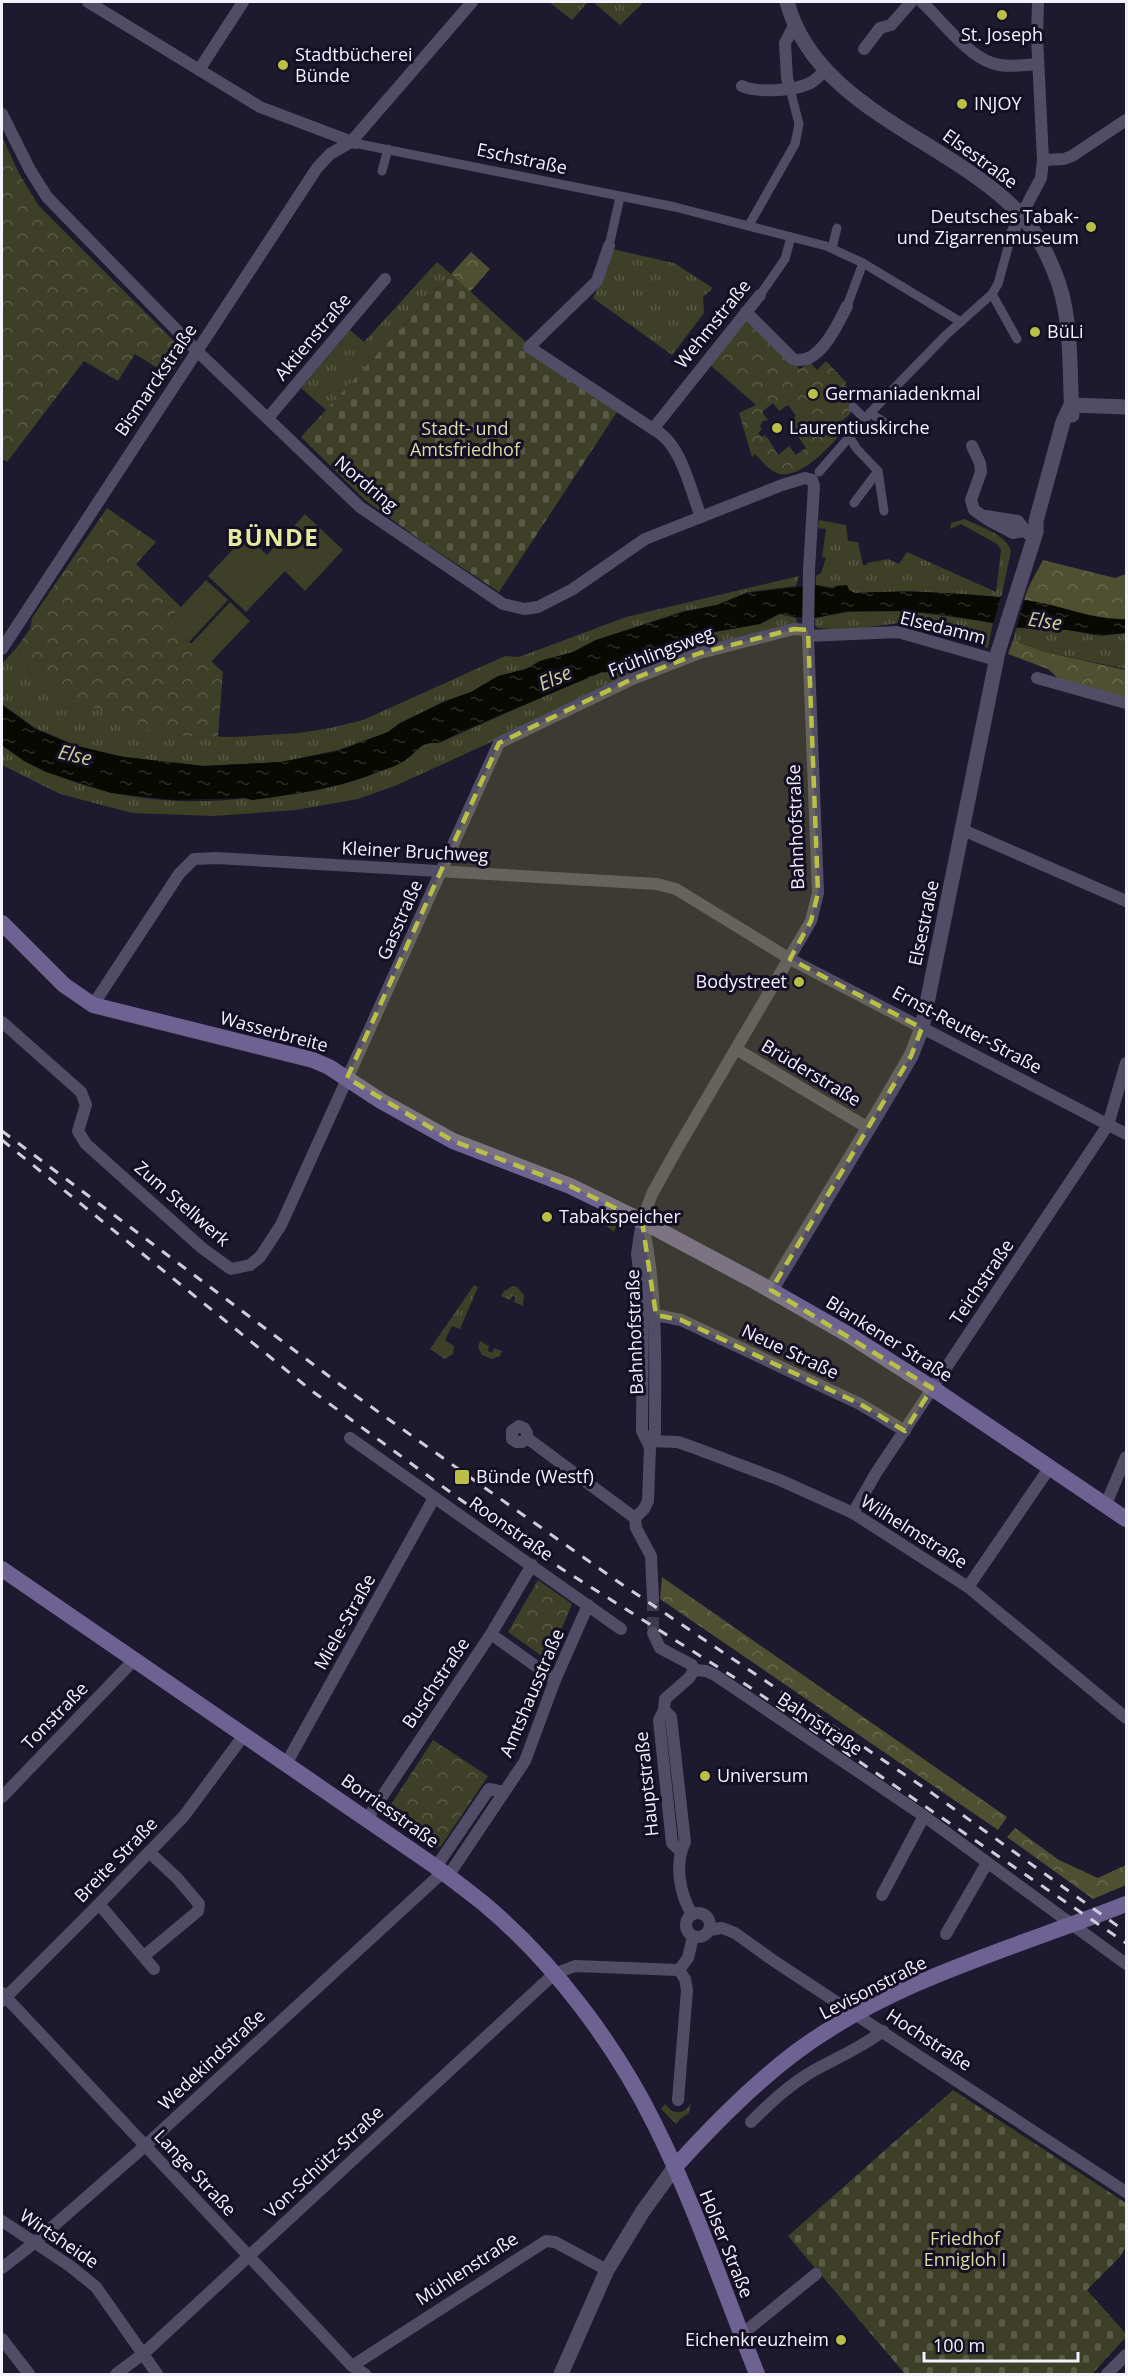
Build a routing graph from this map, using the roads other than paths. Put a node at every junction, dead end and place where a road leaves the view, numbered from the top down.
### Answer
1 (88, 2) edge
2 (243, 2) edge
3 (472, 2) edge
4 (788, 2) edge
5 (911, 2) edge
6 (922, 2) edge
7 (1038, 2) edge
8 (795, 24) junction
9 (864, 49) dead end
10 (1038, 64) junction
11 (826, 69) junction
12 (199, 70) junction
13 (742, 86) dead end
14 (790, 89) junction
15 (2, 114) edge
16 (1126, 120) edge
17 (355, 143) junction
18 (388, 149) junction
19 (1043, 160) junction
20 (382, 171) dead end
21 (620, 197) junction
22 (1021, 215) junction
23 (749, 225) junction
24 (837, 228) dead end
25 (1012, 233) joint
26 (791, 237) junction
27 (609, 246) joint
28 (832, 248) junction
29 (863, 263) junction
30 (385, 279) dead end
31 (992, 294) junction
32 (760, 295) joint
33 (848, 306) joint
34 (746, 312) junction
35 (961, 322) junction
36 (1017, 339) dead end
37 (197, 351) junction
38 (1071, 405) junction
39 (853, 407) dead end
40 (1126, 407) edge
41 (867, 416) junction
42 (268, 418) junction
43 (884, 422) dead end
44 (653, 429) junction
45 (849, 438) junction
46 (972, 446) dead end
47 (878, 471) junction
48 (815, 476) junction
49 (854, 503) dead end
50 (884, 511) dead end
51 (701, 517) junction
52 (1031, 534) junction
53 (808, 630) junction
54 (3, 644) edge
55 (998, 653) junction
56 (1038, 678) dead end
57 (1126, 703) edge
58 (499, 743) joint
59 (963, 830) junction
60 (441, 871) junction
61 (1126, 901) edge
62 (2, 923) edge
63 (790, 959) junction
64 (93, 1005) junction
65 (2, 1022) edge
66 (922, 1028) junction
67 (736, 1049) junction
68 (1126, 1063) edge
69 (347, 1078) junction
70 (1108, 1125) junction
71 (868, 1128) junction
72 (1126, 1134) edge
73 (642, 1221) junction
74 (771, 1290) junction
75 (656, 1315) junction
76 (932, 1388) junction
77 (905, 1431) junction
78 (350, 1438) dead end
79 (526, 1438) dead end
80 (648, 1441) junction
81 (1126, 1457) edge
82 (1050, 1467) junction
83 (434, 1497) junction
84 (1106, 1504) junction
85 (853, 1513) junction
86 (635, 1518) junction
87 (1126, 1519) edge
88 (532, 1565) junction
89 (2, 1569) edge
90 (968, 1587) junction
91 (653, 1599) tunnel mouth
92 (588, 1605) junction
93 (621, 1629) dead end
94 (653, 1633) tunnel mouth
95 (491, 1634) junction
96 (135, 1659) junction
97 (694, 1670) junction
98 (555, 1680) junction
99 (1126, 1718) edge
100 (244, 1735) junction
101 (286, 1764) junction
102 (2, 1797) edge
103 (924, 1816) junction
104 (367, 1819) junction
105 (149, 1852) junction
106 (987, 1863) junction
107 (443, 1872) junction
108 (882, 1895) dead end
109 (99, 1904) junction
110 (1126, 1904) edge
111 (692, 1914) junction
112 (709, 1930) junction
113 (946, 1934) dead end
114 (693, 1937) junction
115 (144, 1956) junction
116 (1126, 1964) edge
117 (154, 1969) dead end
118 (679, 1970) junction
119 (554, 1974) junction
120 (3, 1997) edge
121 (883, 2031) junction
122 (678, 2100) dead end
123 (751, 2122) dead end
124 (145, 2146) junction
125 (675, 2167) junction
126 (1126, 2192) edge
127 (2, 2221) edge
128 (34, 2243) junction
129 (249, 2256) junction
130 (2, 2268) edge
131 (607, 2270) junction
132 (816, 2274) dead end
133 (741, 2335) junction
134 (2, 2339) edge
135 (143, 2355) junction
136 (1126, 2355) edge
137 (352, 2366) junction
138 (1114, 2372) edge
139 (29, 2374) edge
140 (116, 2374) edge
141 (157, 2374) edge
142 (365, 2374) edge
143 (561, 2374) edge
144 (757, 2374) edge

1 - 12 street, Eschstraße
2 - 12 street
3 - 17 street, Bismarckstraße
4 - 8 street, Elsestraße
5 - 9 street
6 - 10 street
7 - 10 street
8 - 11 street, Elsestraße
8 - 14 street
10 - 19 street
11 - 14 street
11 - 22 street, Elsestraße
12 - 17 street, Eschstraße
13 - 14 street
14 - 23 street
15 - 37 street, Nordring
16 - 19 street
17 - 18 street, Eschstraße
17 - 37 street, Bismarckstraße
18 - 20 street
18 - 21 street, Eschstraße
19 - 22 street
21 - 23 street, Eschstraße
21 - 27 street
22 - 25 street
22 - 38 street, Elsestraße
23 - 26 street, Eschstraße
24 - 28 street
25 - 31 street
26 - 28 street, Eschstraße
26 - 32 street, Wehmstraße
27 - 44 street
28 - 29 street, Eschstraße
29 - 33 street
29 - 35 street, Eschstraße
30 - 42 street, Aktienstraße
31 - 35 street
31 - 36 street
32 - 34 street, Wehmstraße
33 - 34 street
34 - 44 street, Wehmstraße
35 - 41 street
37 - 42 street, Nordring
37 - 54 street, Bismarckstraße
38 - 40 street
38 - 52 street, Elsestraße
39 - 41 street
41 - 43 street
41 - 45 street
42 - 51 street, Nordring
44 - 51 street
45 - 47 street
45 - 48 street
46 - 52 street
47 - 49 street
47 - 50 street
48 - 51 street, Nordring
48 - 53 street, Bahnhofstraße
52 - 55 street, Elsestraße
53 - 55 street, Elsedamm
53 - 58 street, Frühlingsweg
53 - 63 street, Bahnhofstraße
55 - 59 street, Elsestraße
56 - 57 street
58 - 60 street, Gasstraße
59 - 61 street
59 - 66 street, Elsestraße
60 - 63 street, Kleiner Bruchweg
60 - 64 street, Kleiner Bruchweg
60 - 69 street, Gasstraße
62 - 64 main road, Wasserbreite
63 - 66 street, Ernst-Reuter-Straße
63 - 67 street, Bahnhofstraße
64 - 69 main road, Wasserbreite
65 - 69 street, Zum Stellwerk
66 - 70 street, Ernst-Reuter-Straße
66 - 71 street, Elsestraße
67 - 71 street, Brüderstraße
67 - 73 street, Bahnhofstraße
68 - 70 street, Teichstraße
69 - 73 main road, Wasserbreite
70 - 72 street, Ernst-Reuter-Straße
70 - 76 street, Teichstraße
71 - 74 street, Elsestraße
73 - 74 main road, Blankener Straße
73 - 75 street, Bahnhofstraße
73 - 80 street, Bahnhofstraße
74 - 76 main road, Blankener Straße
75 - 77 street, Neue Straße
75 - 80 street, Bahnhofstraße
76 - 77 street, Teichstraße
76 - 82 main road, Blankener Straße
77 - 85 street, Teichstraße
78 - 83 street, Roonstraße
79 - 86 street
80 - 85 street, Wilhelmstraße
80 - 86 street, Bahnhofstraße
81 - 84 street
82 - 84 main road, Blankener Straße
82 - 90 street
83 - 88 street, Roonstraße
83 - 101 street, Miele-Straße
84 - 87 main road, Blankener Straße
85 - 90 street, Wilhelmstraße
86 - 91 street
88 - 92 street, Roonstraße
88 - 95 street, Buschstraße
89 - 96 main road, Borriesstraße
90 - 99 street, Wilhelmstraße
92 - 93 street, Roonstraße
92 - 98 street, Amtshausstraße
94 - 97 street
95 - 98 street
95 - 104 street, Buschstraße
96 - 100 main road, Borriesstraße
96 - 102 street, Tonstraße
97 - 103 street, Bahnstraße
97 - 111 street, Hauptstraße
98 - 107 street, Amtshausstraße
100 - 101 main road, Borriesstraße
100 - 105 street, Breite Straße
101 - 104 main road, Borriesstraße
103 - 106 street, Bahnstraße
103 - 108 street
104 - 107 main road, Borriesstraße
105 - 109 street, Breite Straße
105 - 115 street
106 - 113 street
106 - 116 street, Bahnstraße
107 - 119 main road, Borriesstraße
107 - 124 street, Wedekindstraße
109 - 115 street
109 - 120 street, Breite Straße
110 - 125 main road, Levisonstraße
111 - 112 street
111 - 114 street
112 - 114 street
112 - 121 street, Hochstraße
114 - 118 street
115 - 117 street
118 - 119 street
118 - 122 street
119 - 125 main road, Borriesstraße
119 - 129 street, Von-Schütz-Straße
120 - 124 street, Lange Straße
121 - 123 street
121 - 126 street, Hochstraße
124 - 128 street, Wedekindstraße
124 - 129 street, Lange Straße
125 - 131 street
125 - 133 main road, Holser Straße
127 - 128 street, Wirtsheide
128 - 130 street, Wedekindstraße
128 - 135 street, Wirtsheide
129 - 135 street, Von-Schütz-Straße
129 - 137 street, Lange Straße
131 - 137 street, Mühlenstraße
131 - 143 street
132 - 133 street, Holser Straße
133 - 144 main road, Holser Straße
134 - 139 street
135 - 140 street, Von-Schütz-Straße
135 - 141 street, Wirtsheide
136 - 138 street
137 - 142 street, Lange Straße

